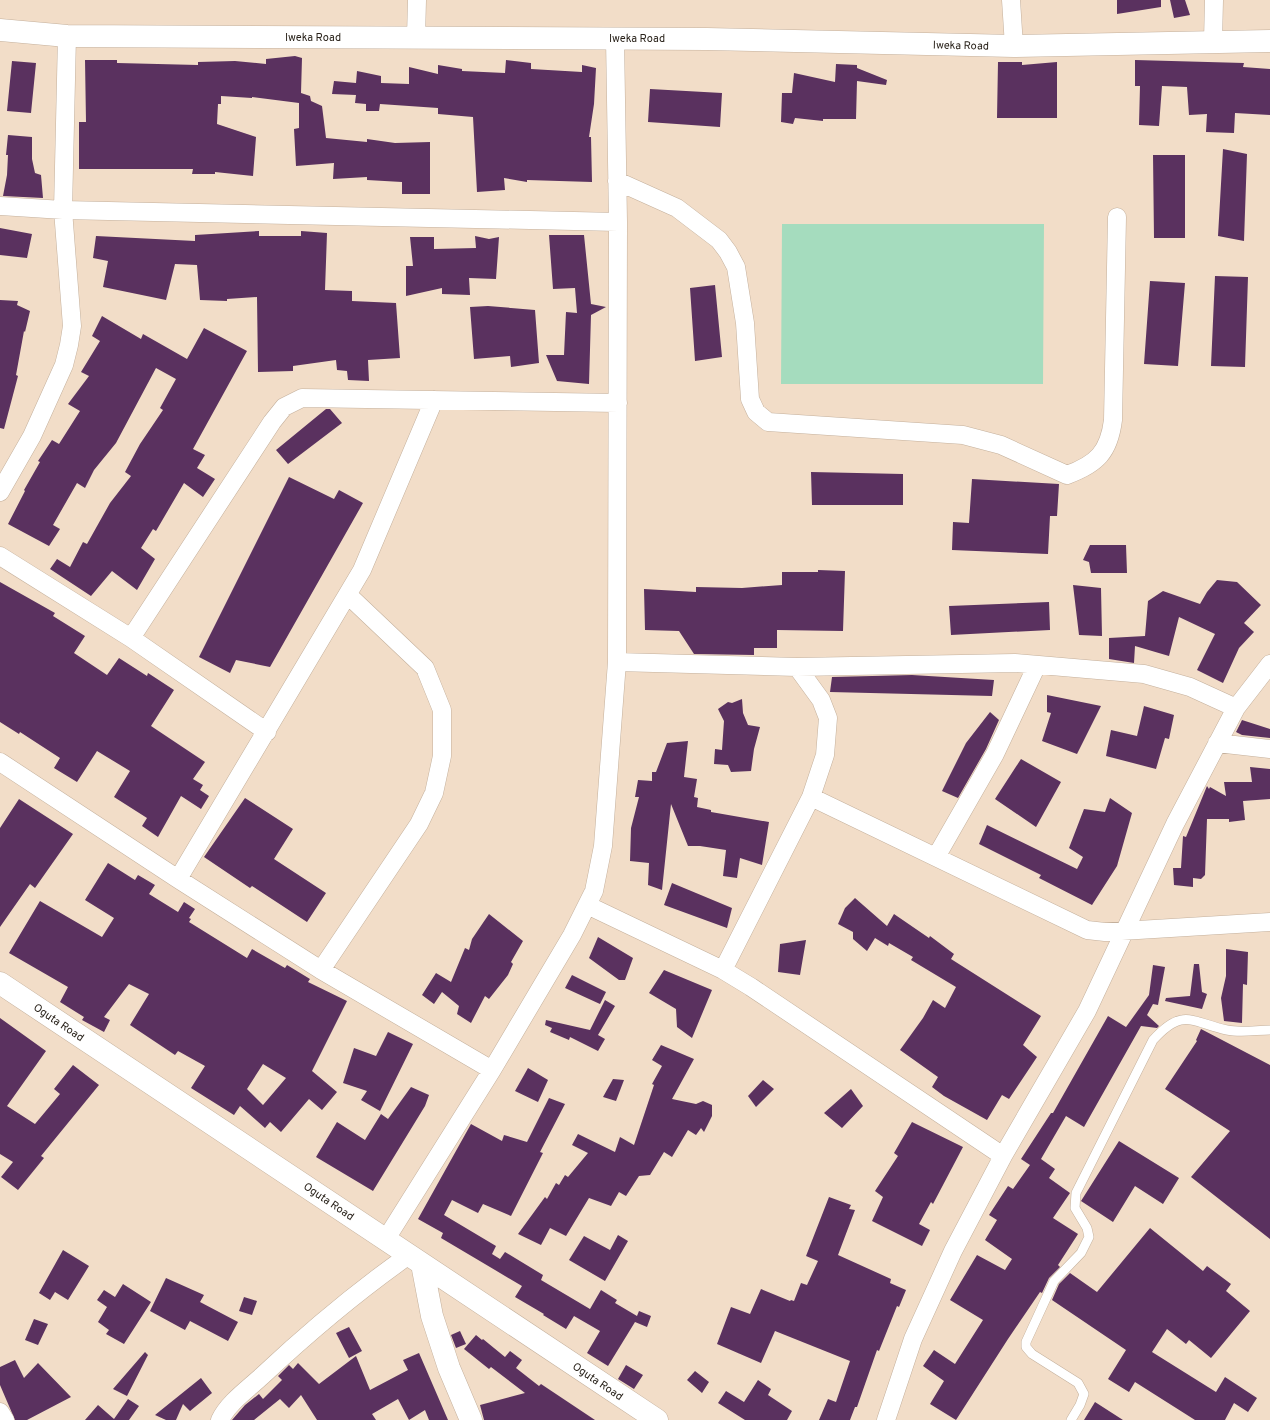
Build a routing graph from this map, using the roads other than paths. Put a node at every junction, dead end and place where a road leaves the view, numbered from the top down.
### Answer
1 (417, 0) edge
2 (1011, 0) edge
3 (1214, 0) edge
4 (2, 30) edge
5 (67, 36) junction
6 (416, 37) junction
7 (615, 38) junction
8 (1212, 41) junction
9 (1270, 41) edge
10 (1014, 46) junction
11 (617, 181) junction
12 (0, 206) edge
13 (63, 210) junction
14 (1117, 217) dead end
15 (618, 222) junction
16 (434, 400) junction
17 (618, 403) junction
18 (0, 492) edge
19 (0, 556) edge
20 (348, 595) junction
21 (131, 638) junction
22 (617, 662) junction
23 (1270, 664) edge
24 (1037, 665) junction
25 (797, 667) junction
26 (1236, 708) junction
27 (267, 732) junction
28 (1217, 743) junction
29 (1270, 749) edge
30 (0, 762) edge
31 (810, 797) junction
32 (936, 857) junction
33 (178, 879) junction
34 (587, 905) junction
35 (1270, 922) edge
36 (1123, 931) junction
37 (321, 970) junction
38 (723, 970) junction
39 (0, 983) edge
40 (1270, 1030) edge
41 (492, 1070) junction
42 (1003, 1156) junction
43 (386, 1239) junction
44 (416, 1260) junction
45 (0, 1412) edge
46 (5, 1420) edge
47 (220, 1420) edge
48 (471, 1420) edge
49 (657, 1420) edge
50 (886, 1420) edge
51 (1071, 1420) edge

1 - 6 street
2 - 10 street
3 - 8 street
4 - 5 main road, Iweka Road
5 - 6 main road, Iweka Road
5 - 13 street
6 - 7 main road, Iweka Road
7 - 10 main road, Iweka Road
7 - 11 street
8 - 9 main road, Iweka Road
8 - 10 main road, Iweka Road
11 - 14 street
11 - 15 street
12 - 13 street
13 - 15 street
13 - 18 street
15 - 17 street
16 - 17 street
16 - 20 street
16 - 21 street
17 - 22 street
19 - 21 street
20 - 27 street
20 - 37 street
21 - 27 street
22 - 25 street
22 - 34 street
23 - 26 street
24 - 25 street
24 - 26 street
24 - 32 street
25 - 31 street
26 - 28 street
27 - 33 street
28 - 29 street
28 - 36 street
30 - 33 street
31 - 32 street
31 - 38 street
32 - 36 street
33 - 37 street
34 - 38 street
34 - 41 street
35 - 36 street
36 - 42 street
37 - 41 street
38 - 42 street
39 - 43 main road, Oguta Road
40 - 51 lane
41 - 43 street
42 - 50 street
43 - 44 main road, Oguta Road
44 - 47 street
44 - 48 main road
44 - 49 main road, Oguta Road
45 - 46 street

